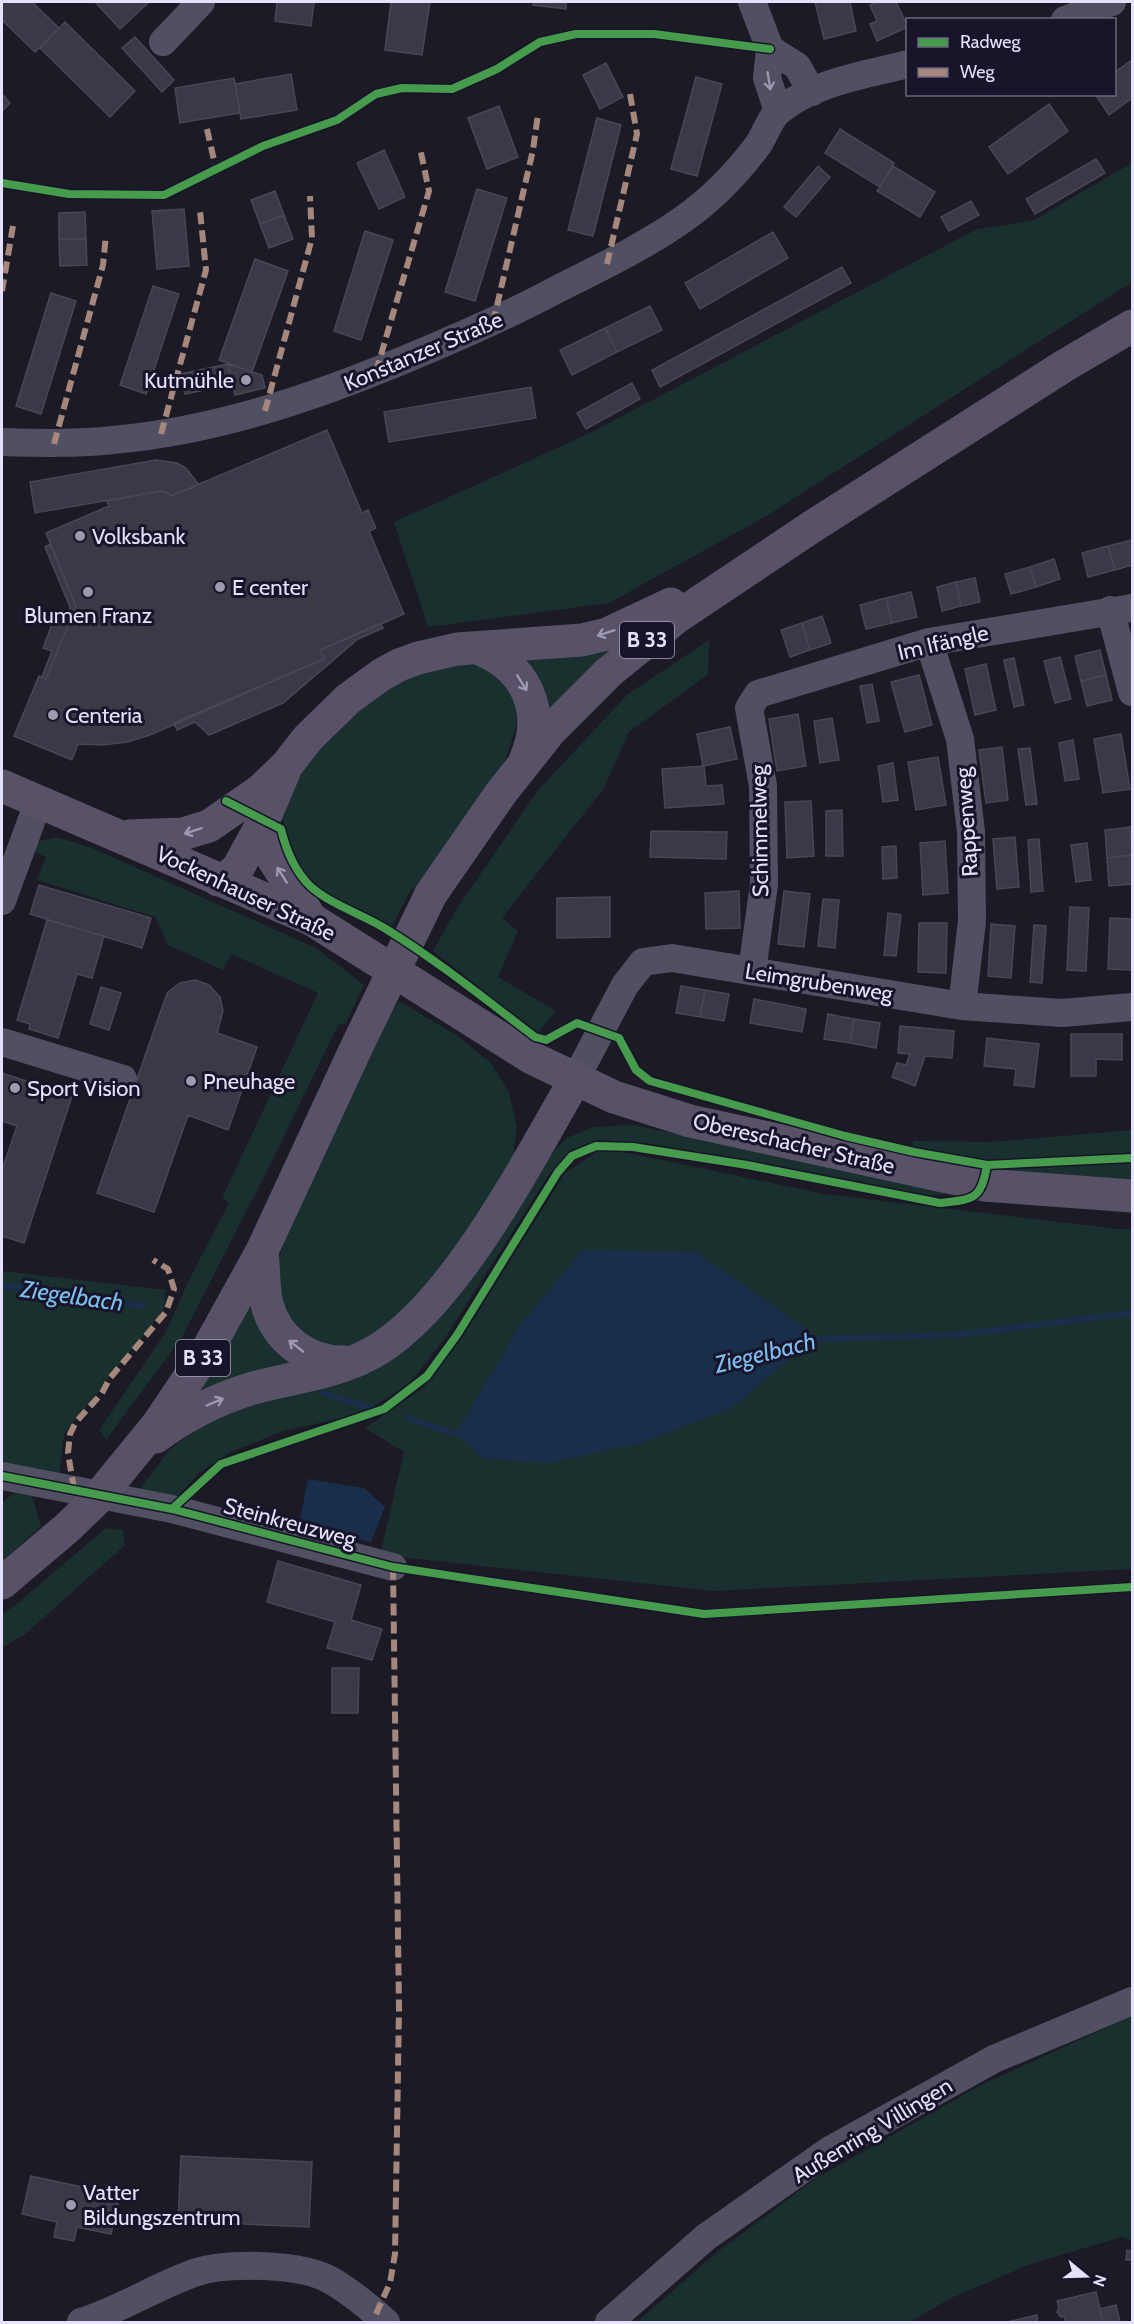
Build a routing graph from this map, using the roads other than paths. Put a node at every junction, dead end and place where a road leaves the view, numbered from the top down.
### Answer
1 (201, 2) edge
2 (752, 2) edge
3 (1112, 2) edge
4 (1070, 18) edge
5 (163, 42) dead end
6 (770, 49) junction
7 (906, 65) edge
8 (812, 92) junction
9 (778, 111) junction
10 (1121, 333) edge
11 (2, 442) edge
12 (790, 542) junction
13 (1121, 609) edge
14 (929, 642) junction
15 (477, 648) junction
16 (1132, 692) edge
17 (758, 694) joint
18 (524, 762) junction
19 (287, 765) junction
20 (2, 786) edge
21 (261, 790) junction
22 (39, 800) junction
23 (261, 826) junction
24 (124, 837) junction
25 (218, 880) junction
26 (2, 901) edge
27 (311, 919) junction
28 (752, 971) junction
29 (962, 1006) junction
30 (1132, 1007) edge
31 (476, 1021) joint
32 (2, 1042) edge
33 (123, 1079) dead end
34 (575, 1080) junction
35 (1132, 1196) edge
36 (262, 1251) junction
37 (350, 1362) junction
38 (129, 1461) junction
39 (2, 1476) edge
40 (393, 1567) dead end
41 (2, 1583) edge
42 (1132, 2001) edge
43 (92, 2321) edge
44 (386, 2322) edge
45 (609, 2322) edge

1 - 5 street
2 - 6 street
3 - 4 street
6 - 8 street
6 -> 9 street
7 - 8 street
8 - 9 street
9 - 11 street, Konstanzer Straße
10 - 12 main road, B 33
12 -> 15 main road
12 - 18 main road, B 33
13 - 14 street, Im Ifängle
13 - 16 street
14 - 17 street, Im Ifängle
14 - 29 street, Rappenweg
15 -> 18 main road
15 - 19 main road
17 - 28 street, Schimmelweg
18 - 36 main road, B 33
19 - 21 main road
19 - 23 main road
20 - 22 main road, Vockenhauser Straße
21 -> 24 main road
21 - 25 main road
22 - 24 main road, Vockenhauser Straße
22 - 26 street
23 - 25 main road
27 -> 23 main road
24 - 25 main road, Vockenhauser Straße
25 - 27 main road, Vockenhauser Straße
27 - 31 main road, Vockenhauser Straße
28 - 29 street, Leimgrubenweg
28 - 34 street, Leimgrubenweg
29 - 30 street, Leimgrubenweg
31 - 34 main road, Obereschacher Straße
32 - 33 street
34 - 35 main road, Obereschacher Straße
34 - 37 main road
37 -> 36 main road
36 - 38 main road, B 33
38 -> 37 main road
38 - 41 main road, B 33
39 - 40 street, Steinkreuzweg
42 - 45 street, Außenring Villingen
43 - 44 street

